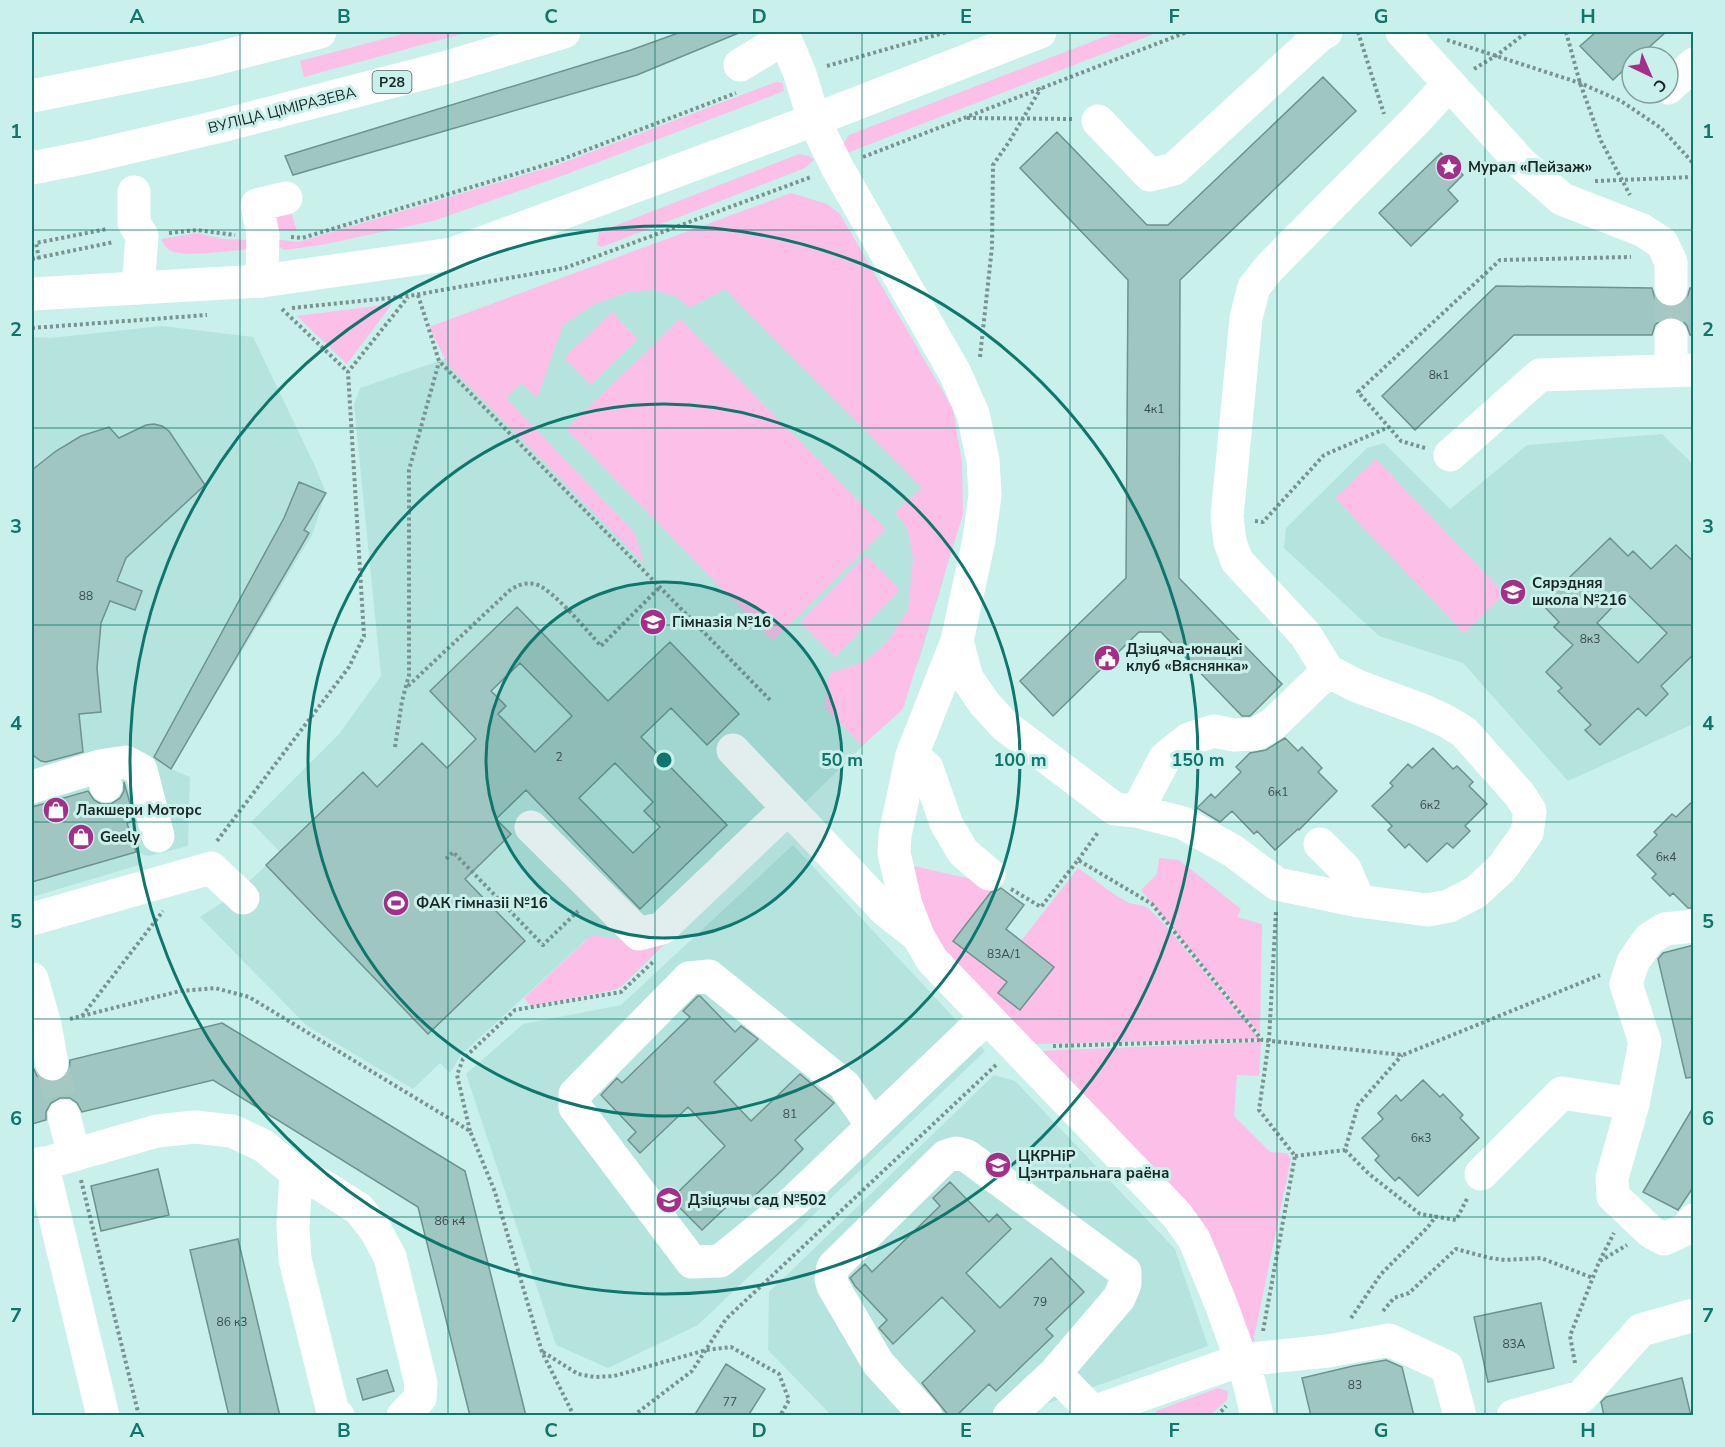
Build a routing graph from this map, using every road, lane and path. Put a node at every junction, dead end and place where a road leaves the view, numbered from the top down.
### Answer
1 (320, 32) edge
2 (564, 32) edge
3 (947, 32) edge
4 (1040, 32) edge
5 (1326, 32) edge
6 (1358, 32) edge
7 (1402, 32) edge
8 (1527, 32) edge
9 (1566, 32) edge
10 (795, 35) edge
11 (1017, 37) edge
12 (1443, 38) dead end
13 (1497, 55) junction
14 (1694, 64) edge
15 (800, 74) junction
16 (1680, 77) edge
17 (741, 78) joint
18 (1580, 83) junction
19 (1449, 84) junction
20 (1042, 87) dead end
21 (32, 96) edge
22 (963, 118) dead end
23 (814, 120) junction
24 (1022, 120) junction
25 (1098, 121) joint
26 (1393, 142) junction
27 (1694, 164) edge
28 (32, 168) edge
29 (1694, 177) edge
30 (1621, 180) junction
31 (1587, 181) dead end
32 (286, 198) dead end
33 (1633, 200) dead end
34 (137, 217) junction
35 (263, 235) junction
36 (1668, 256) junction
37 (32, 259) edge
38 (39, 259) junction
39 (262, 280) junction
40 (138, 288) junction
41 (1671, 289) tunnel mouth
42 (32, 294) edge
43 (418, 295) dead end
44 (409, 296) dead end
45 (282, 309) dead end
46 (52, 326) dead end
47 (32, 328) edge
48 (1671, 334) tunnel mouth
49 (980, 359) dead end
50 (439, 361) junction
51 (1682, 370) edge
52 (348, 372) junction
53 (1389, 427) junction
54 (1450, 455) joint
55 (1227, 517) junction
56 (660, 588) junction
57 (957, 641) junction
58 (1328, 671) junction
59 (406, 687) junction
60 (771, 701) dead end
61 (395, 747) dead end
62 (733, 750) dead end
63 (912, 755) junction
64 (32, 787) edge
65 (788, 808) junction
66 (1126, 810) junction
67 (531, 827) dead end
68 (158, 836) dead end
69 (1320, 844) dead end
70 (446, 859) dead end
71 (1078, 860) junction
72 (193, 873) junction
73 (989, 874) joint
74 (1277, 884) junction
75 (597, 893) junction
76 (243, 898) dead end
77 (1359, 901) junction
78 (165, 909) dead end
79 (32, 919) edge
80 (1694, 926) edge
81 (918, 936) junction
82 (655, 960) dead end
83 (1633, 962) junction
84 (32, 979) edge
85 (82, 1016) junction
86 (987, 1017) junction
87 (45, 1025) junction
88 (1262, 1040) junction
89 (1269, 1040) junction
90 (1015, 1046) junction
91 (1403, 1055) junction
92 (52, 1064) tunnel mouth
93 (1633, 1104) junction
94 (64, 1116) tunnel mouth
95 (872, 1125) junction
96 (470, 1131) junction
97 (1345, 1150) junction
98 (74, 1155) junction
99 (1296, 1156) junction
100 (37, 1165) edge
101 (296, 1173) junction
102 (1481, 1174) joint
103 (1628, 1208) junction
104 (1436, 1216) junction
105 (1694, 1220) edge
106 (1593, 1278) junction
107 (1381, 1314) dead end
108 (1694, 1315) edge
109 (706, 1350) junction
110 (1328, 1351) junction
111 (542, 1352) junction
112 (1249, 1366) junction
113 (1055, 1373) junction
114 (1581, 1397) junction
115 (1092, 1414) edge
116 (103, 1416) edge
117 (139, 1416) edge
118 (338, 1416) edge
119 (402, 1416) edge
120 (574, 1416) edge
121 (633, 1416) edge
122 (780, 1416) edge
123 (926, 1416) edge
124 (1009, 1416) edge
125 (1217, 1416) edge
126 (1257, 1416) edge
127 (1460, 1416) edge
128 (1513, 1416) edge

1 - 21 main road
2 - 28 main road, ВУЛІЦА ЦІМІРАЗЕВА / Р28
3 - 15 path
4 - 11 main road
5 - 25 main road
6 - 26 path
7 - 19 main road
8 - 13 path
9 - 18 path
10 - 15 main road
10 - 17 main road
11 - 23 main road
12 - 13 path
13 - 18 path
13 - 19 path
14 - 16 main road
15 - 23 main road
17 - 35 path
18 - 27 path
18 - 30 path
19 - 26 main road
19 - 36 main road
20 - 24 path
22 - 24 path
23 - 39 main road
23 - 57 main road
24 - 25 path
24 - 49 path
26 - 55 main road
29 - 30 path
30 - 31 path
30 - 33 path
32 - 35 main road
34 - 35 path
34 - 38 path
34 - 38 path
34 - 40 main road
35 - 39 main road
36 - 41 main road
36 - 53 path
37 - 38 path
39 - 40 main road
40 - 42 main road
43 - 50 path
44 - 52 path
45 - 52 path
46 - 47 path
48 - 51 main road
50 - 56 path
50 - 59 path
51 - 54 main road
52 - 72 path
53 - 54 path
53 - 55 path
55 - 58 main road
56 - 59 path
56 - 60 path
57 - 63 main road
57 - 66 main road
58 - 66 main road
58 - 77 main road
59 - 61 path
62 - 65 main road
63 - 73 main road
63 - 81 main road
64 - 68 main road
65 - 75 main road
65 - 81 main road
66 - 71 path
66 - 74 main road
67 - 75 main road
69 - 77 main road
70 - 75 path
71 - 73 path
71 - 88 path
72 - 76 main road
72 - 79 main road
74 - 77 main road
74 - 89 path
78 - 85 path
80 - 83 main road
81 - 86 main road
82 - 96 path
83 - 91 path
83 - 93 main road
84 - 87 main road
85 - 87 path
85 - 96 path
86 - 90 main road
86 - 95 main road
87 - 92 main road
88 - 89 path
88 - 90 path
89 - 91 path
89 - 99 path
90 - 109 path
90 - 112 main road
91 - 97 path
93 - 102 main road
93 - 103 main road
94 - 98 main road
95 - 95 main road
96 - 111 path
97 - 99 path
97 - 104 path
98 - 100 main road
98 - 101 main road
98 - 117 path
99 - 112 path
100 - 116 main road
101 - 118 main road
101 - 119 main road
102 - 104 path
103 - 105 main road
103 - 106 path
104 - 110 path
106 - 107 path
106 - 114 path
108 - 114 main road
109 - 111 path
109 - 121 path
109 - 122 path
110 - 112 main road
110 - 127 main road
111 - 120 path
112 - 115 main road
112 - 125 path
112 - 126 main road
113 - 115 main road
113 - 123 main road
113 - 124 main road
114 - 128 main road

